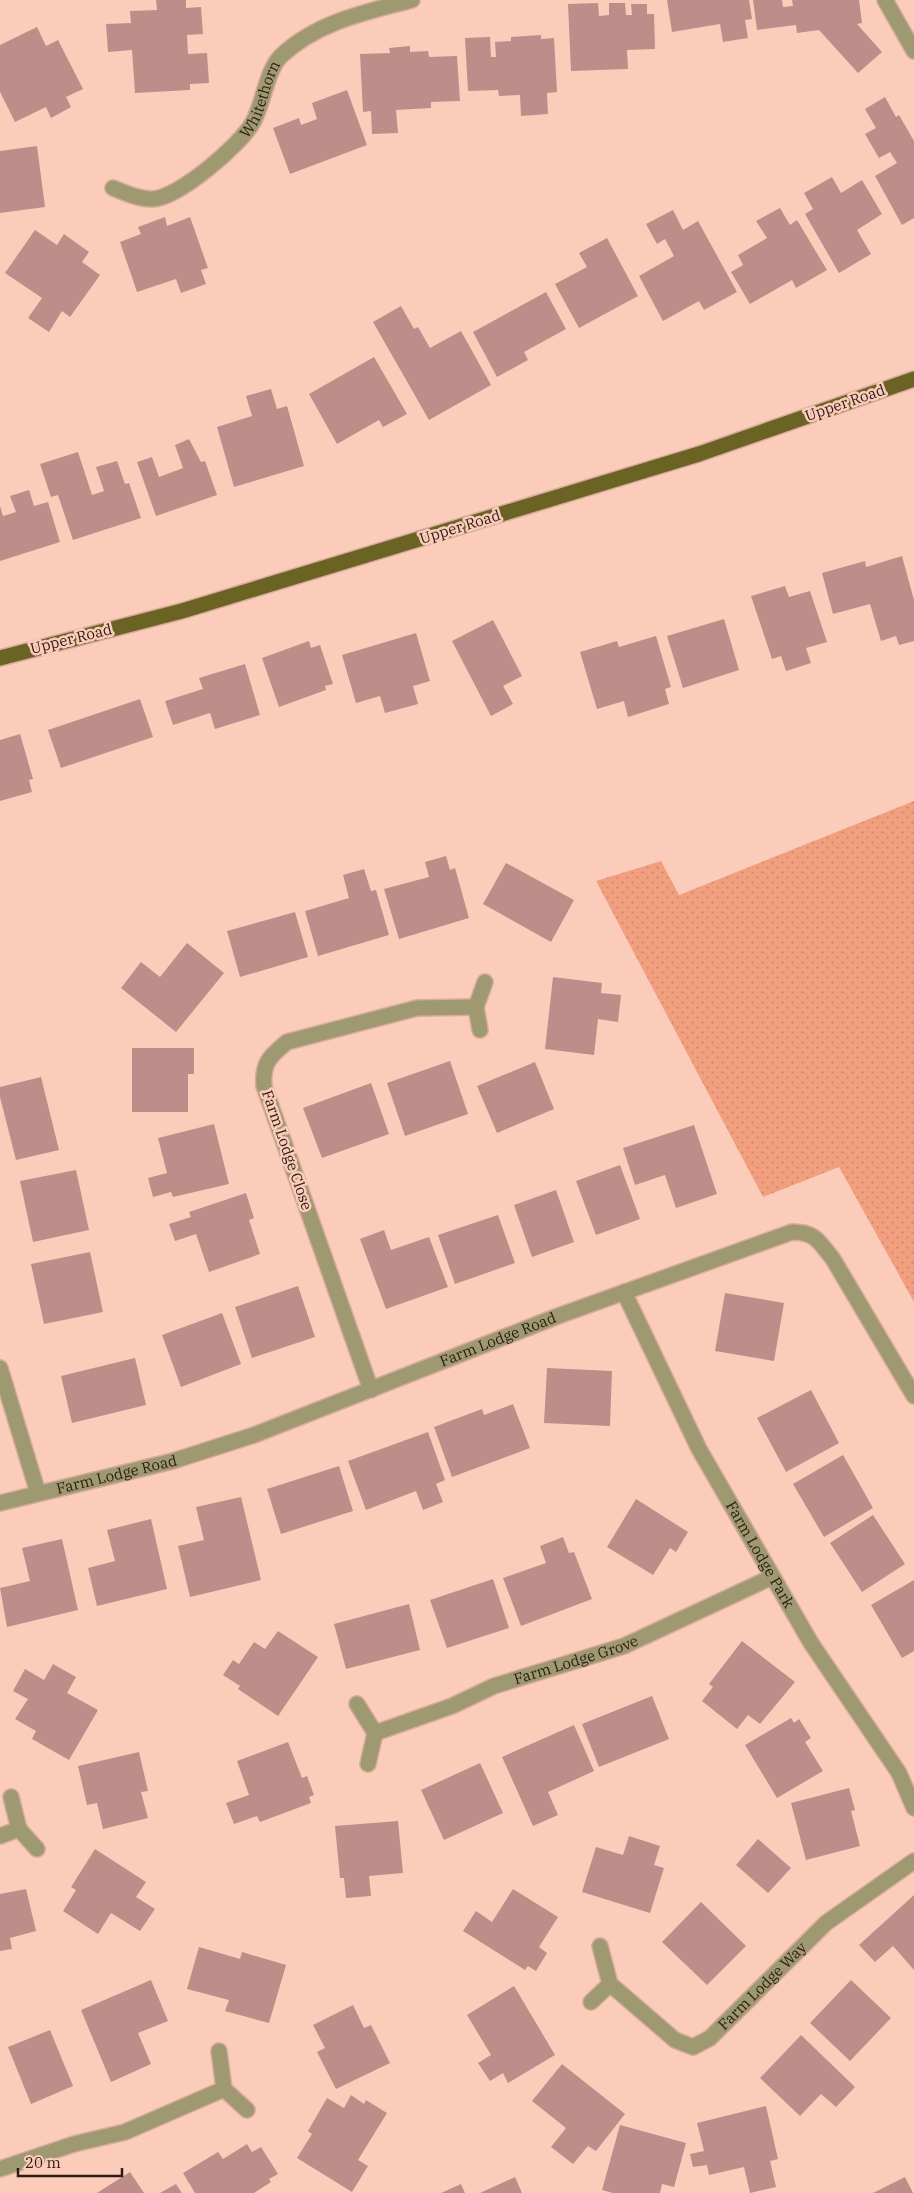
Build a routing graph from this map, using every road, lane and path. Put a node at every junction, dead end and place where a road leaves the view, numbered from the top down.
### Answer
1 (412, 0) edge
2 (886, 0) edge
3 (914, 51) edge
4 (113, 188) dead end
5 (914, 379) edge
6 (0, 658) edge
7 (485, 982) dead end
8 (476, 1007) junction
9 (480, 1030) dead end
10 (624, 1292) junction
11 (0, 1368) edge
12 (371, 1390) junction
13 (914, 1396) edge
14 (38, 1494) junction
15 (0, 1503) edge
16 (772, 1577) junction
17 (358, 1704) dead end
18 (375, 1732) junction
19 (368, 1764) dead end
20 (11, 1797) dead end
21 (914, 1808) edge
22 (20, 1829) junction
23 (0, 1836) edge
24 (37, 1849) dead end
25 (914, 1861) edge
26 (600, 1946) dead end
27 (610, 1984) junction
28 (591, 2002) dead end
29 (219, 2051) dead end
30 (224, 2089) junction
31 (247, 2110) dead end
32 (0, 2169) edge

1 - 4 street, Whitethorn
2 - 3 street
5 - 6 main road, Upper Road
7 - 8 street
8 - 9 street
8 - 12 street, Farm Lodge Close
10 - 12 street, Farm Lodge Road
10 - 13 street, Farm Lodge Road
10 - 16 street, Farm Lodge Park
11 - 14 street
12 - 14 street, Farm Lodge Road
14 - 15 street, Farm Lodge Road
16 - 18 street, Farm Lodge Grove
16 - 21 street, Farm Lodge Park
17 - 18 street
18 - 19 street
20 - 22 street
22 - 23 street
22 - 24 street
25 - 27 street, Farm Lodge Way
26 - 27 street
27 - 28 street
29 - 30 street
30 - 31 street
30 - 32 street

